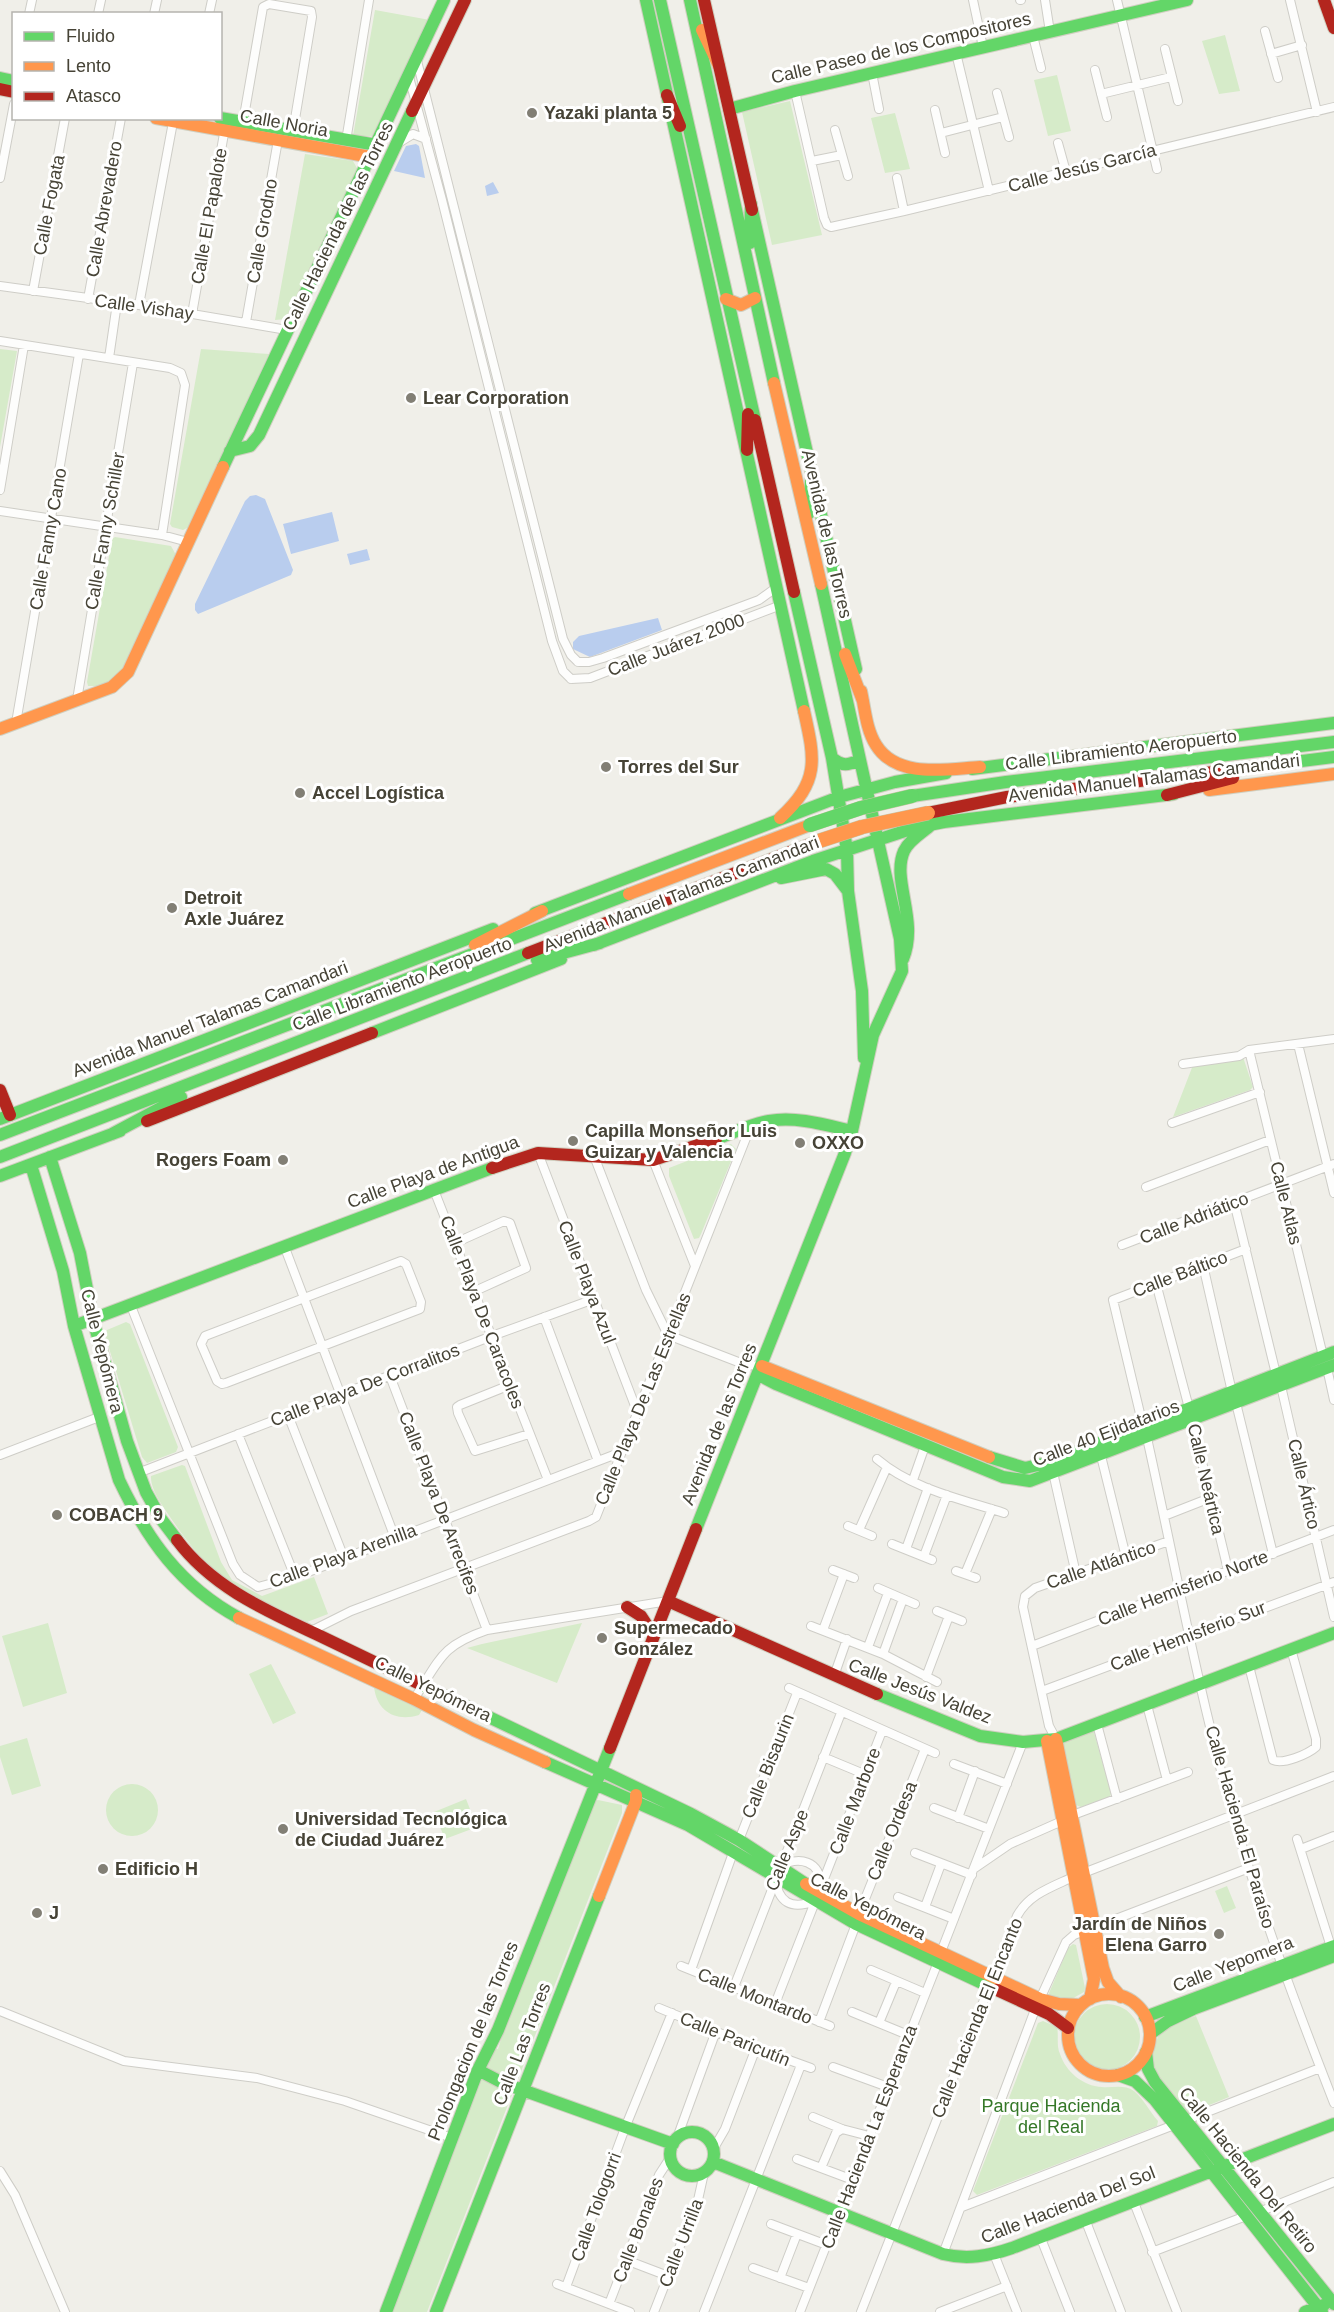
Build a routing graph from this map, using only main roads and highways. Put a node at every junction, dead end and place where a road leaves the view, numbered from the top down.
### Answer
1 (444, 0) edge
2 (465, 0) edge
3 (645, 0) edge
4 (660, 0) edge
5 (1187, 0) edge
6 (1324, 0) edge
7 (695, 2) edge
8 (1334, 28) edge
9 (672, 56) junction
10 (667, 95) junction
11 (729, 108) junction
12 (713, 112) junction
13 (164, 120) edge
14 (224, 122) edge
15 (692, 143) junction
16 (374, 151) junction
17 (751, 204) junction
18 (749, 273) junction
19 (755, 298) junction
20 (726, 299) junction
21 (738, 346) junction
22 (765, 346) junction
23 (748, 393) junction
24 (747, 450) junction
25 (230, 451) junction
26 (812, 472) junction
27 (807, 529) junction
28 (781, 605) junction
29 (826, 607) junction
30 (798, 612) junction
31 (863, 701) junction
32 (1334, 723) edge
33 (0, 729) edge
34 (1334, 742) edge
35 (1334, 757) edge
36 (832, 758) junction
37 (860, 760) junction
38 (1287, 763) junction
39 (980, 767) junction
40 (1334, 774) edge
41 (896, 782) junction
42 (867, 789) junction
43 (1167, 795) junction
44 (839, 797) junction
45 (807, 809) junction
46 (780, 818) junction
47 (930, 818) junction
48 (914, 828) junction
49 (878, 841) junction
50 (847, 850) junction
51 (813, 861) junction
52 (759, 881) junction
53 (848, 891) junction
54 (542, 910) junction
55 (600, 943) junction
56 (903, 960) junction
57 (444, 967) junction
58 (459, 981) junction
59 (235, 1068) junction
60 (864, 1072) junction
61 (0, 1090) edge
62 (5, 1117) edge
63 (852, 1131) junction
64 (112, 1134) junction
65 (0, 1135) edge
66 (0, 1157) edge
67 (50, 1157) junction
68 (31, 1165) junction
69 (0, 1176) edge
70 (93, 1320) junction
71 (74, 1326) junction
72 (1329, 1361) edge
73 (760, 1370) junction
74 (1145, 1432) junction
75 (1052, 1468) junction
76 (668, 1601) junction
77 (627, 1607) road end
78 (1334, 1633) edge
79 (654, 1636) junction
80 (1051, 1740) junction
81 (598, 1778) junction
82 (635, 1795) junction
83 (1089, 1929) junction
84 (1333, 1951) edge
85 (1283, 1970) junction
86 (1121, 1996) junction
87 (1086, 2002) junction
88 (1038, 2003) junction
89 (1145, 2016) junction
90 (1068, 2028) junction
91 (1150, 2034) junction
92 (1146, 2052) junction
93 (478, 2070) junction
94 (1118, 2075) junction
95 (523, 2090) junction
96 (1179, 2123) junction
97 (1334, 2124) edge
98 (675, 2141) junction
99 (710, 2161) junction
100 (1216, 2168) junction
101 (1328, 2305) edge
102 (386, 2312) edge
103 (436, 2312) edge
104 (1305, 2312) edge

1 - 16 main road, Calle Hacienda de las Torres
2 - 25 main road, Calle Hacienda de las Torres
3 - 10 main road
4 - 9 main road, Avenida de las Torres
5 - 11 main road, Calle Paseo de los Compositores
6 - 8 main road
7 - 11 main road, Avenida de las Torres
7 - 12 main road, Avenida de las Torres
9 - 12 main road
9 - 15 main road, Avenida de las Torres
10 - 15 main road
10 - 24 main road
11 - 17 main road, Avenida de las Torres
12 - 18 main road, Avenida de las Torres
13 - 14 main road, Calle Noria
14 - 16 main road, Calle Noria
14 - 16 main road, Calle Noria
15 - 20 main road, Avenida de las Torres
16 - 25 main road, Calle Hacienda de las Torres
17 - 18 main road
17 - 26 main road, Avenida de las Torres
18 - 19 main road, Avenida de las Torres
19 - 20 main road
19 - 22 main road, Avenida de las Torres
20 - 21 main road, Avenida de las Torres
21 - 22 main road
21 - 23 main road, Avenida de las Torres
22 - 27 main road, Avenida de las Torres
23 - 24 main road
23 - 30 main road, Avenida de las Torres
24 - 28 main road
25 - 33 main road, Calle Hacienda de las Torres
26 - 27 main road
26 - 31 main road, Avenida de las Torres
27 - 29 main road, Avenida de las Torres
28 - 30 main road
28 - 46 main road
29 - 31 main road
29 - 37 main road, Avenida de las Torres
30 - 36 main road, Avenida de las Torres
31 - 39 main road, Avenida de las Torres
32 - 39 main road, Avenida Manuel Talamas Camandari
34 - 57 main road, Calle Libramiento Aeropuerto, bridge
35 - 38 main road, Calle Libramiento Aeropuerto
36 - 37 main road
36 - 44 main road, Avenida de las Torres
37 - 42 main road, Avenida de las Torres
38 - 43 main road
38 - 47 main road, Calle Libramiento Aeropuerto
39 - 41 main road, Avenida Manuel Talamas Camandari
40 - 43 main road, Avenida Manuel Talamas Camandari
41 - 42 main road, Avenida Manuel Talamas Camandari
41 - 48 main road
42 - 44 main road, Avenida Manuel Talamas Camandari
42 - 49 main road, Avenida de las Torres
43 - 47 main road, Avenida Manuel Talamas Camandari
44 - 45 main road, Avenida Manuel Talamas Camandari
44 - 50 main road, Avenida de las Torres
45 - 46 main road, Avenida Manuel Talamas Camandari
45 - 51 main road
46 - 54 main road, Avenida Manuel Talamas Camandari
47 - 48 main road, Avenida Manuel Talamas Camandari
47 - 56 main road
47 - 58 main road, Calle Libramiento Aeropuerto, bridge
48 - 49 main road, Avenida Manuel Talamas Camandari
49 - 50 main road, Avenida Manuel Talamas Camandari
49 - 56 main road, Avenida de las Torres
50 - 51 main road, Avenida Manuel Talamas Camandari
50 - 53 main road, Avenida de las Torres
51 - 52 main road, Avenida Manuel Talamas Camandari
52 - 53 main road
52 - 55 main road, Avenida Manuel Talamas Camandari
53 - 60 main road, Avenida de las Torres
54 - 57 main road
54 - 62 main road, Avenida Manuel Talamas Camandari
55 - 58 main road
55 - 64 main road, Avenida Manuel Talamas Camandari
56 - 60 main road, Avenida de las Torres
57 - 65 main road, Calle Libramiento Aeropuerto
58 - 59 main road, Calle Libramiento Aeropuerto
59 - 64 main road
59 - 66 main road, Calle Libramiento Aeropuerto
60 - 63 main road, Avenida de las Torres
61 - 62 main road
63 - 70 main road, Calle Playa de Antigua
63 - 73 main road, Avenida de las Torres
64 - 67 main road, Avenida Manuel Talamas Camandari
67 - 68 main road, Avenida Manuel Talamas Camandari
67 - 70 main road, Calle Yepómera
68 - 69 main road, Avenida Manuel Talamas Camandari
68 - 71 main road, Calle Yepómera
70 - 71 main road, Calle Playa de Antigua
70 - 81 main road, Calle Yepómera
71 - 81 main road, Calle Yepómera
72 - 74 main road, Calle 40 Ejidatarios
73 - 75 main road, Calle 40 Ejidatarios
73 - 75 main road, Calle 40 Ejidatarios
73 - 76 main road, Avenida de las Torres
74 - 75 main road, Calle 40 Ejidatarios
74 - 75 main road, Calle 40 Ejidatarios
76 - 79 main road, Avenida de las Torres
76 - 80 main road, Calle Jesús Valdez
77 - 79 main road
78 - 80 main road, Calle Jesús Valdez
79 - 81 main road, Avenida de las Torres
80 - 83 main road
81 - 82 main road, Calle Yepómera
81 - 93 main road, Prolongacion de las Torres
82 - 88 main road, Calle Yepómera
82 - 95 main road, Calle Las Torres
83 - 86 main road
83 - 87 main road
84 - 85 main road, Calle Yepomera
85 - 89 main road, Calle Yepomera
85 - 91 main road, Calle Yepomera
86 - 87 main road
86 - 89 main road
87 - 88 main road, Calle Yepómera
87 - 90 main road
88 - 90 main road, Calle Yepómera
89 - 91 main road
90 - 94 main road
91 - 92 main road
92 - 94 main road
92 - 96 main road, Calle Hacienda Del Retiro
93 - 95 main road
93 - 102 main road, Prolongacion de las Torres
94 - 96 main road, Calle Hacienda Del Retiro
95 - 98 main road
95 - 103 main road, Calle Las Torres
96 - 100 main road, Calle Hacienda Del Retiro
97 - 100 main road, Calle Hacienda Del Sol
98 - 99 main road
98 - 99 main road
99 - 100 main road, Calle Hacienda Del Sol
100 - 101 main road, Calle Hacienda Del Retiro
101 - 104 main road

